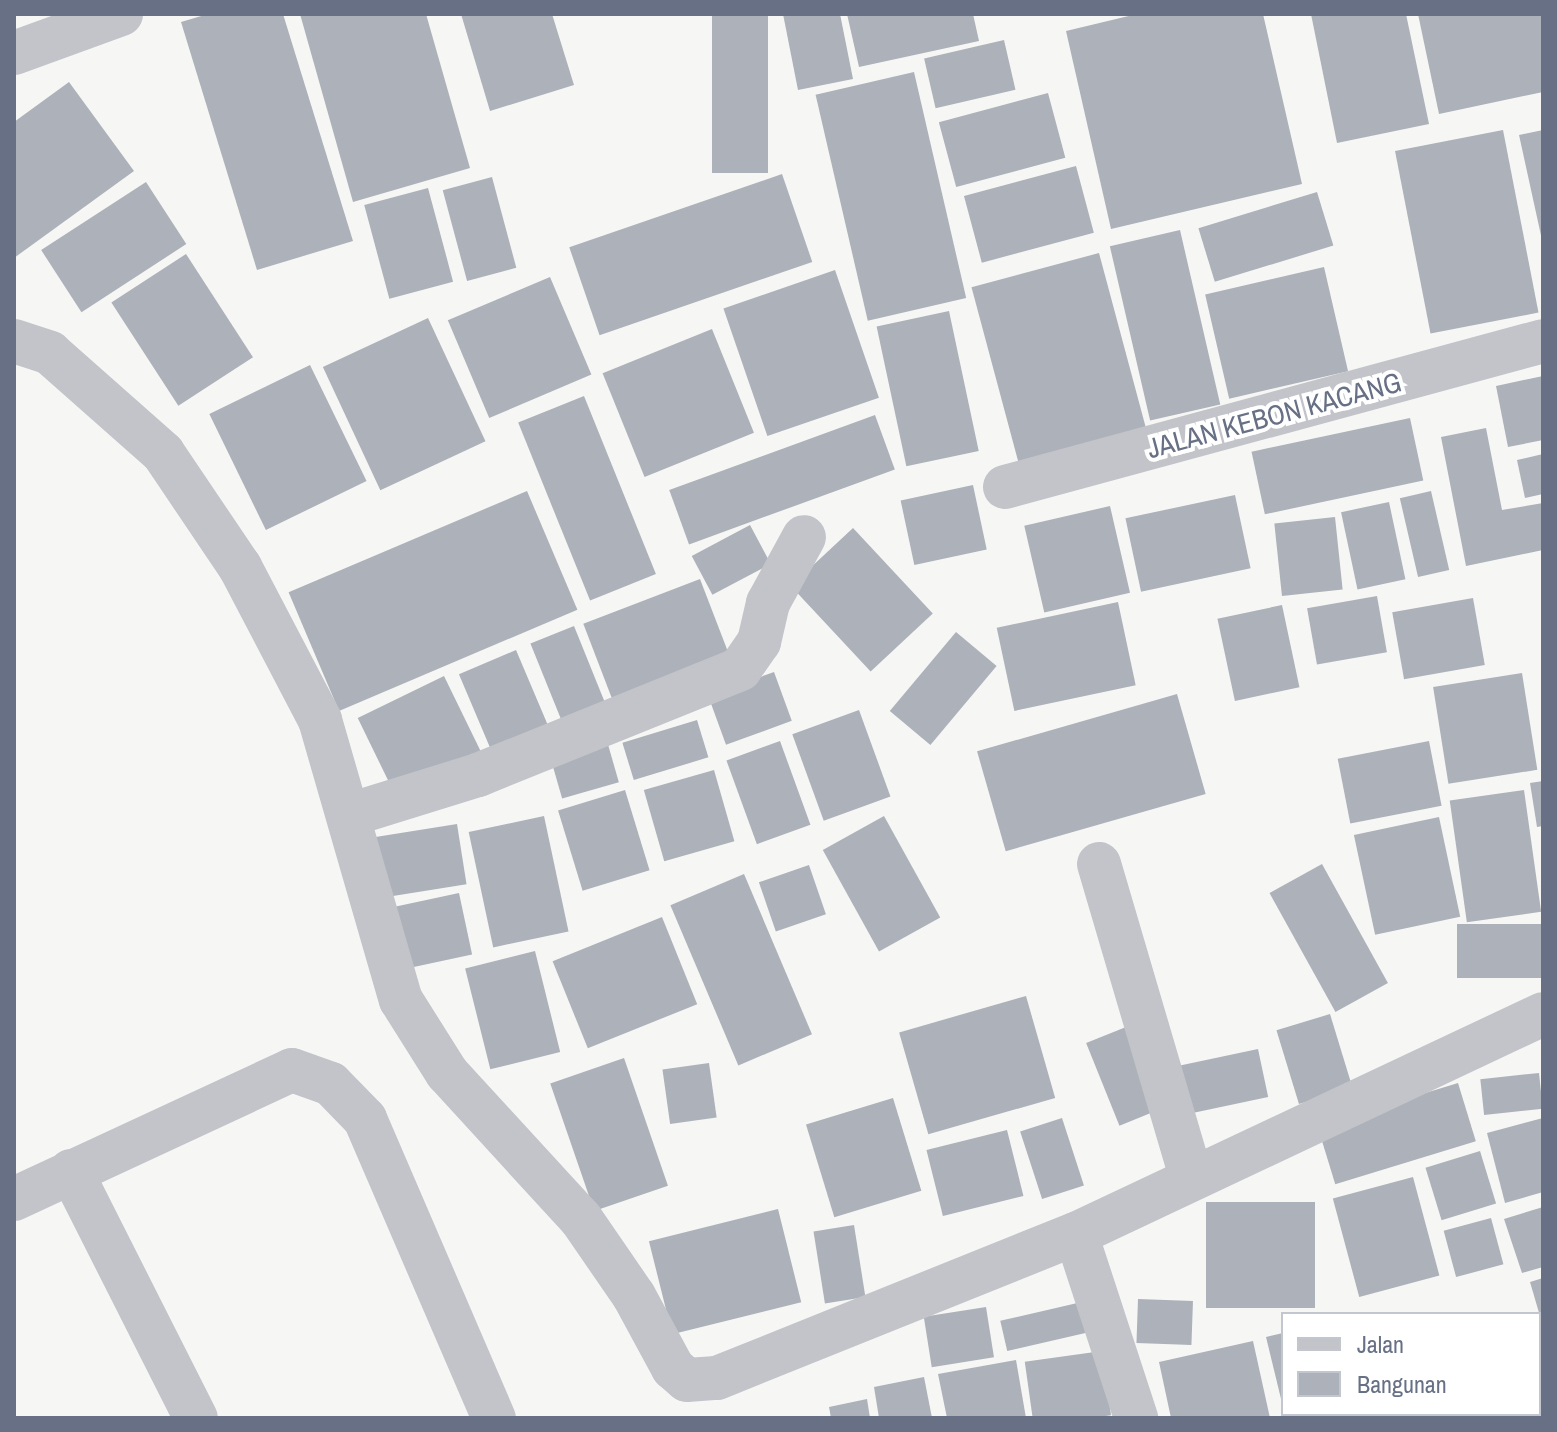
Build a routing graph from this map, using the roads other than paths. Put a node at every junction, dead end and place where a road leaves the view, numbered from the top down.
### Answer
1 (121, 14) edge
2 (14, 53) edge
3 (1543, 341) edge
4 (19, 364) edge
5 (1005, 487) dead end
6 (804, 537) dead end
7 (349, 815) junction
8 (1099, 864) dead end
9 (1543, 1014) edge
10 (71, 1171) junction
11 (1191, 1176) junction
12 (14, 1199) edge
13 (1076, 1234) junction
14 (196, 1418) edge
15 (494, 1418) edge
16 (1136, 1418) edge

1 - 2 street
3 - 5 street, JALAN KEBON KACANG
4 - 7 street
6 - 7 street
7 - 13 street
8 - 11 street
9 - 11 street
10 - 12 street
10 - 14 street
10 - 15 street
11 - 13 street
13 - 16 street

